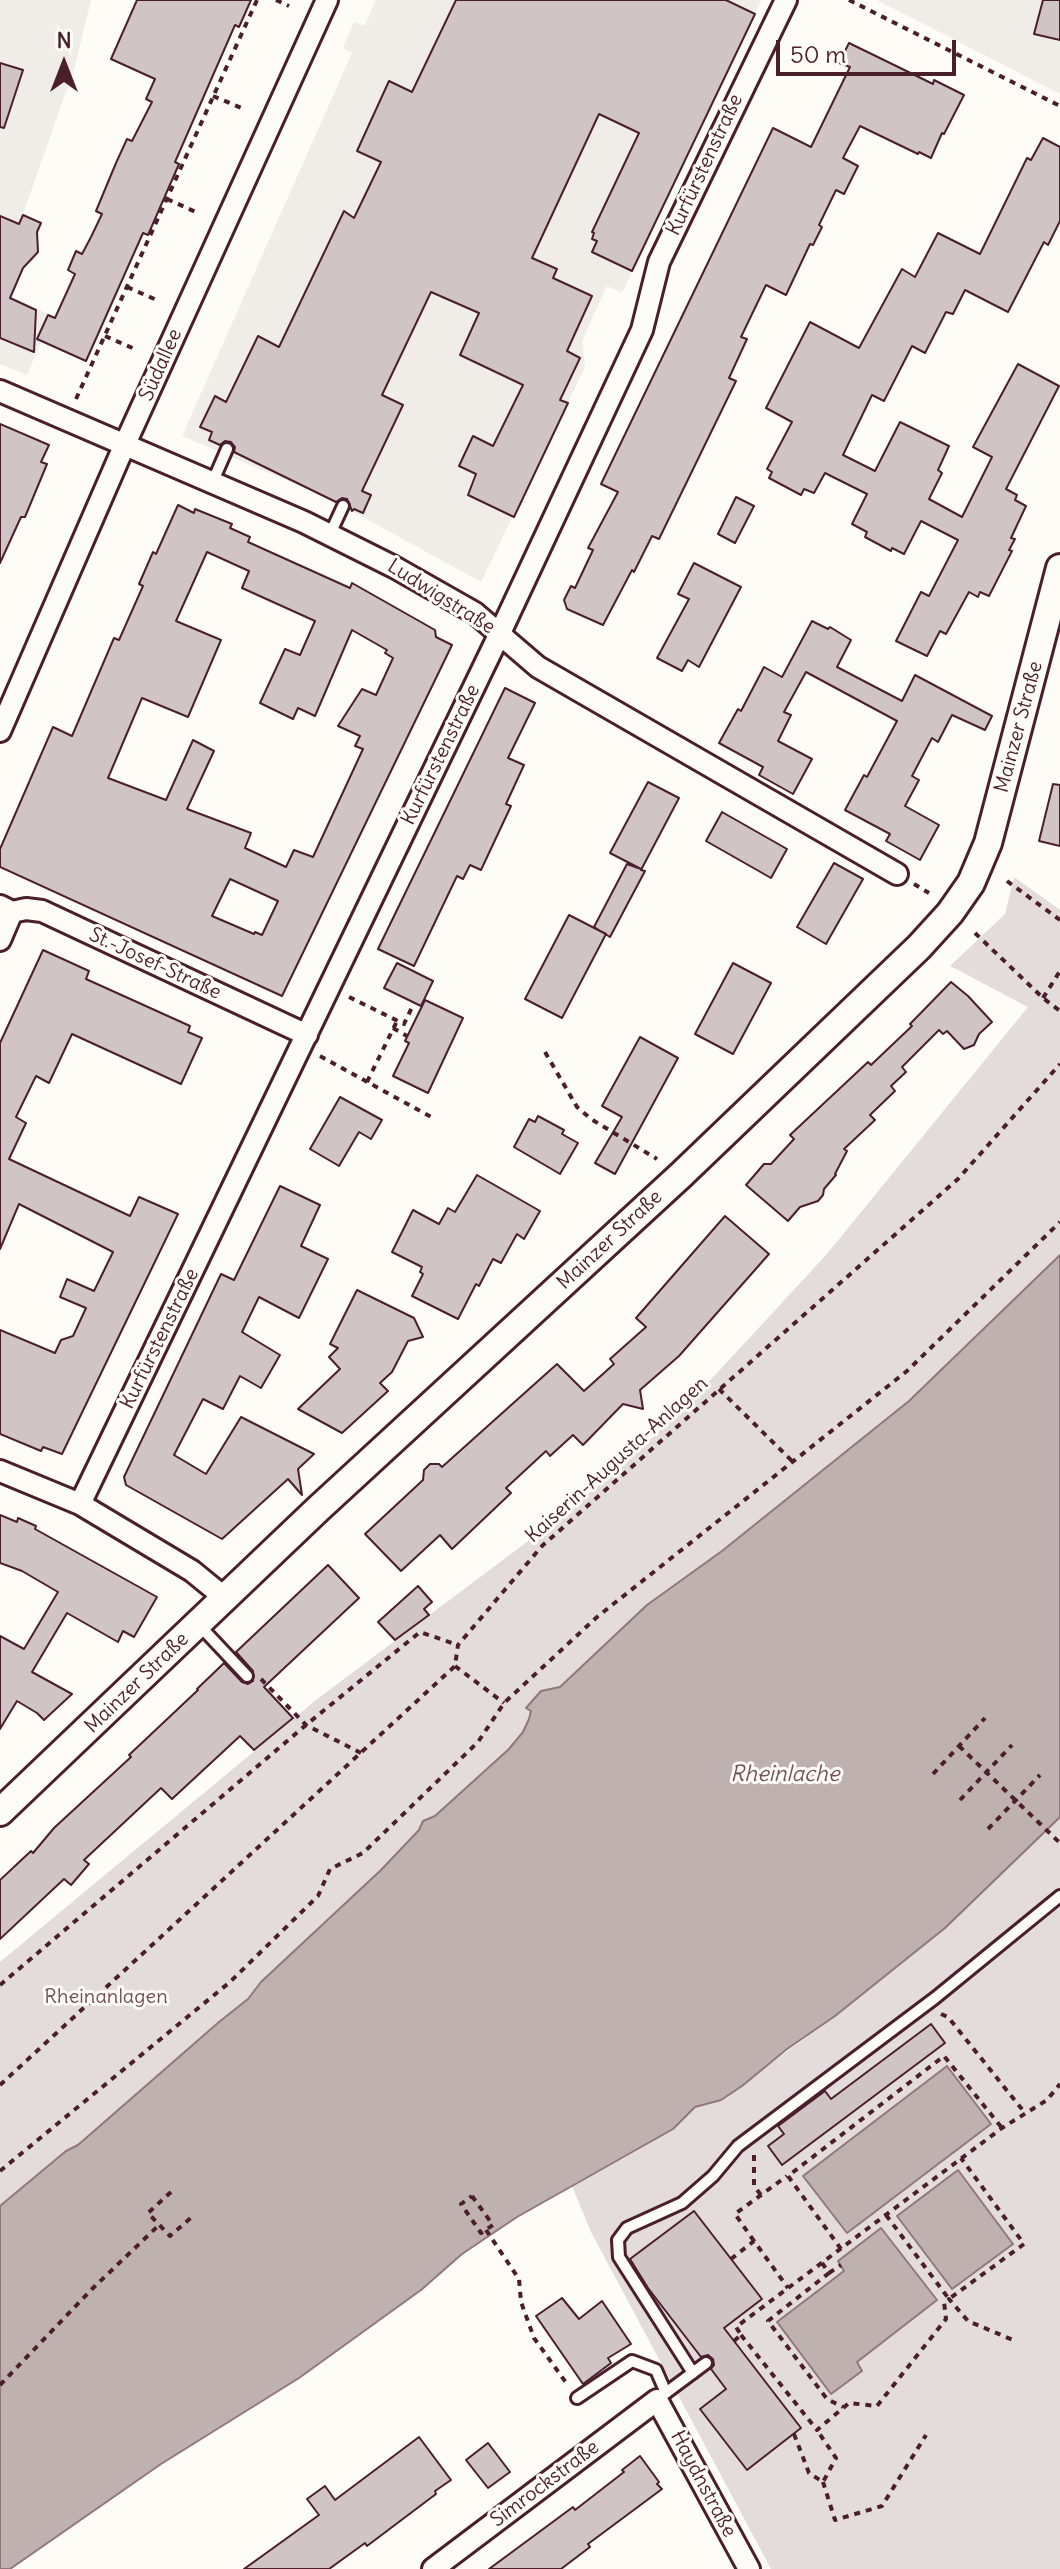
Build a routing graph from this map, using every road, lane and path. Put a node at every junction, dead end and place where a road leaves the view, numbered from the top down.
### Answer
1 (257, 0) edge
2 (276, 0) edge
3 (327, 0) edge
4 (786, 0) edge
5 (849, 0) edge
6 (289, 6) dead end
7 (213, 96) junction
8 (1060, 106) edge
9 (244, 109) dead end
10 (167, 199) junction
11 (198, 213) dead end
12 (127, 287) junction
13 (159, 301) dead end
14 (105, 336) junction
15 (137, 350) dead end
16 (0, 391) edge
17 (76, 399) dead end
18 (125, 444) junction
19 (227, 449) dead end
20 (213, 481) junction
21 (343, 506) dead end
22 (330, 534) junction
23 (1060, 568) edge
24 (500, 633) junction
25 (0, 731) edge
26 (897, 874) dead end
27 (1007, 881) dead end
28 (6, 909) edge
29 (1060, 920) edge
30 (975, 933) dead end
31 (0, 940) edge
32 (1060, 971) edge
33 (349, 997) dead end
34 (1043, 998) junction
35 (414, 1003) dead end
36 (1060, 1011) edge
37 (397, 1021) junction
38 (393, 1028) junction
39 (307, 1035) junction
40 (407, 1036) dead end
41 (545, 1052) dead end
42 (325, 1059) dead end
43 (1060, 1064) edge
44 (367, 1082) junction
45 (433, 1118) dead end
46 (657, 1159) dead end
47 (1060, 1222) edge
48 (719, 1389) junction
49 (792, 1461) junction
50 (0, 1471) edge
51 (80, 1504) junction
52 (225, 1598) junction
53 (198, 1624) junction
54 (458, 1645) junction
55 (455, 1666) junction
56 (247, 1676) dead end
57 (504, 1703) junction
58 (985, 1718) dead end
59 (306, 1725) junction
60 (1012, 1745) dead end
61 (959, 1746) junction
62 (361, 1753) junction
63 (987, 1772) junction
64 (933, 1774) dead end
65 (1040, 1775) dead end
66 (960, 1800) dead end
67 (1015, 1800) junction
68 (0, 1812) edge
69 (988, 1829) dead end
70 (1060, 1843) edge
71 (1060, 1896) edge
72 (0, 1985) edge
73 (948, 2017) dead end
74 (1060, 2084) edge
75 (0, 2085) edge
76 (1025, 2113) junction
77 (1002, 2128) junction
78 (760, 2146) dead end
79 (961, 2158) junction
80 (0, 2171) edge
81 (788, 2176) junction
82 (171, 2192) dead end
83 (761, 2195) junction
84 (886, 2215) junction
85 (193, 2216) dead end
86 (159, 2225) junction
87 (486, 2230) junction
88 (754, 2241) junction
89 (841, 2249) junction
90 (731, 2259) dead end
91 (822, 2263) junction
92 (841, 2265) dead end
93 (829, 2273) junction
94 (788, 2288) junction
95 (949, 2299) junction
96 (741, 2335) junction
97 (1013, 2340) dead end
98 (734, 2341) dead end
99 (548, 2359) dead end
100 (706, 2363) dead end
101 (693, 2373) junction
102 (0, 2385) edge
103 (662, 2396) junction
104 (577, 2398) dead end
105 (843, 2408) junction
106 (817, 2430) junction
107 (794, 2434) dead end
108 (926, 2435) dead end
109 (823, 2482) junction
110 (433, 2569) edge
111 (749, 2569) edge

1 - 7 path
2 - 6 path
3 - 18 street, Südallee
4 - 24 street, Kurfürstenstraße
5 - 8 path
7 - 9 path
7 - 10 path
10 - 11 path
10 - 12 path
12 - 13 path
12 - 14 path
14 - 15 path
14 - 17 path
16 - 18 street, Ludwigstraße
18 - 20 street, Ludwigstraße
18 - 25 street, Südallee
19 - 20 lane
20 - 22 street, Ludwigstraße
21 - 22 lane
22 - 24 street, Ludwigstraße
23 - 52 street, Mainzer Straße
24 - 26 street, Ludwigstraße
24 - 39 street, Kurfürstenstraße
27 - 29 path
28 - 31 street
28 - 39 street, St.-Josef-Straße
30 - 34 path
32 - 34 path
33 - 37 path
34 - 36 path
35 - 37 path
37 - 38 path
38 - 40 path
38 - 44 path
39 - 51 street, Kurfürstenstraße
41 - 46 path
42 - 44 path
43 - 48 path, Kaiserin-Augusta-Anlagen
44 - 45 path
47 - 49 path
48 - 49 path
48 - 54 path, Kaiserin-Augusta-Anlagen
49 - 57 path
50 - 51 street
51 - 52 street
52 - 53 street, Mainzer Straße
53 - 56 lane
53 - 68 street, Mainzer Straße
54 - 55 path
54 - 59 path
55 - 57 path
55 - 62 path
57 - 80 path
58 - 61 path
59 - 62 path
59 - 72 path
60 - 63 path
61 - 63 path
61 - 64 path
62 - 75 path
63 - 66 path
63 - 67 path
65 - 67 path
67 - 69 path
67 - 70 path
71 - 101 lane
73 - 76 path
74 - 76 path
76 - 77 path
77 - 79 path
77 - 81 path
78 - 83 path
79 - 84 path
79 - 95 path
81 - 83 path
81 - 89 path
82 - 86 path
83 - 88 path
84 - 89 path
84 - 95 path
85 - 86 path
86 - 102 path
87 - 87 path
87 - 99 path
88 - 90 path
88 - 94 path
89 - 91 path
91 - 93 path
91 - 94 path
92 - 93 path
93 - 105 path
94 - 96 path
95 - 97 path
95 - 105 path
96 - 98 path
96 - 106 path
100 - 101 lane
101 - 103 lane
103 - 104 lane
103 - 110 street, Simrockstraße
103 - 111 street, Haydnstraße
105 - 106 path
106 - 109 path
107 - 109 path
108 - 109 path

